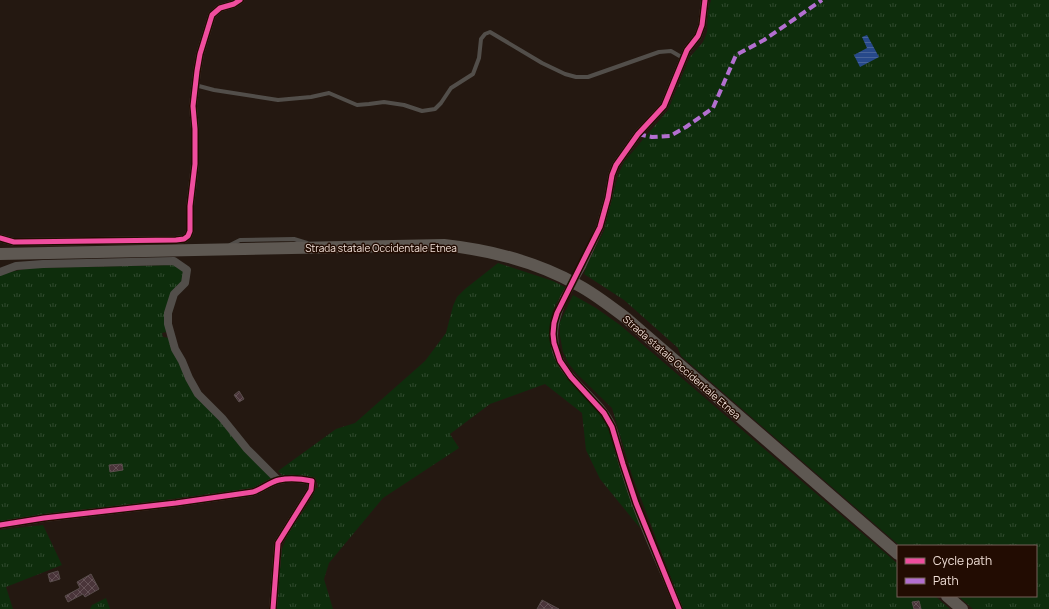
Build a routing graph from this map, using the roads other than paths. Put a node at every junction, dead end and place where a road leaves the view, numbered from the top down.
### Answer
1 (240, 0) edge
2 (705, 0) edge
3 (684, 58) junction
4 (195, 85) junction
5 (0, 238) edge
6 (0, 254) edge
7 (0, 272) edge
8 (278, 480) junction
9 (0, 525) edge
10 (897, 553) edge
11 (948, 597) edge
12 (273, 609) edge
13 (678, 609) edge
14 (962, 609) edge

1 - 4 street
2 - 3 street
3 - 4 lane
3 - 13 street, bridge
4 - 5 street
6 - 10 main road, Strada statale Occidentale Etnea
7 - 8 street
8 - 9 street
8 - 12 street
11 - 14 main road

